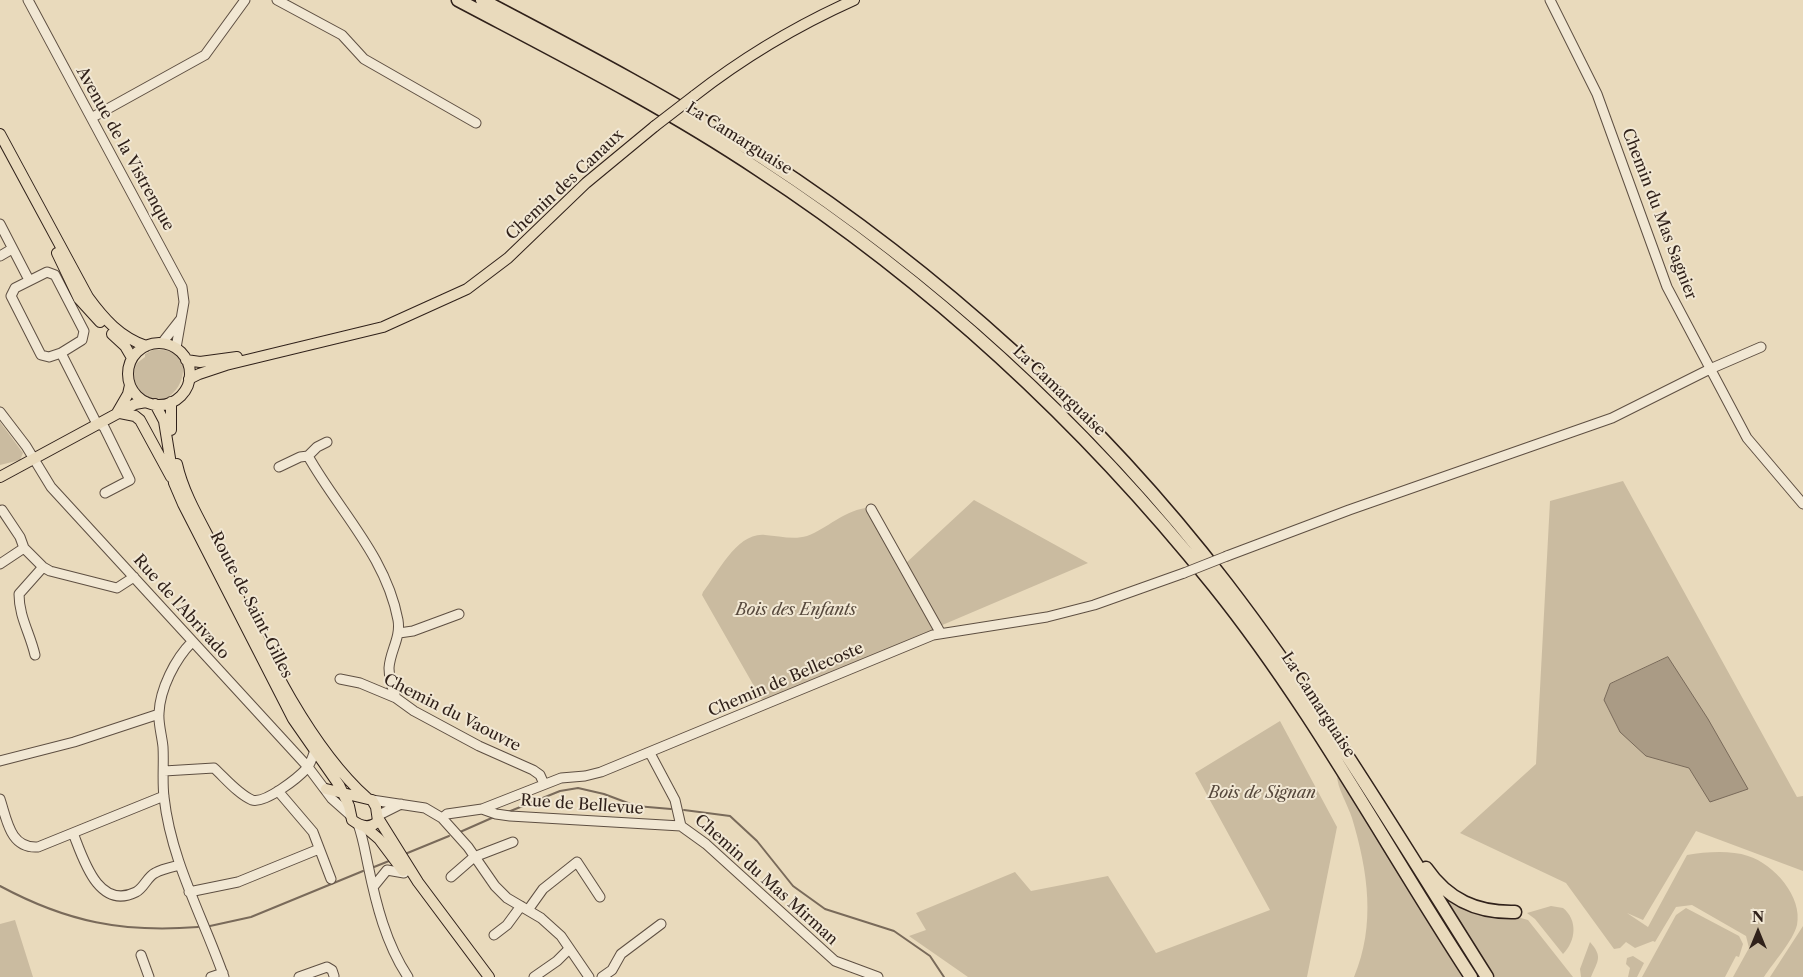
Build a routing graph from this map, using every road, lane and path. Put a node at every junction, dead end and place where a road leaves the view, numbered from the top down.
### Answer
1 (28, 0) edge
2 (245, 0) edge
3 (277, 0) edge
4 (458, 0) edge
5 (482, 0) edge
6 (854, 0) edge
7 (1550, 0) edge
8 (93, 118) junction
9 (476, 123) dead end
10 (0, 134) edge
11 (24, 179) junction
12 (0, 224) edge
13 (12, 249) junction
14 (0, 256) edge
15 (29, 280) junction
16 (182, 315) junction
17 (162, 343) junction
18 (146, 346) junction
19 (1761, 347) dead end
20 (176, 348) junction
21 (61, 353) junction
22 (278, 353) junction
23 (132, 358) junction
24 (186, 360) junction
25 (1710, 369) junction
26 (189, 379) junction
27 (130, 385) junction
28 (171, 402) junction
29 (151, 403) junction
30 (0, 412) edge
31 (118, 414) junction
32 (102, 426) junction
33 (327, 442) dead end
34 (308, 456) junction
35 (33, 458) junction
36 (279, 467) dead end
37 (0, 477) edge
38 (174, 483) junction
39 (105, 493) dead end
40 (1803, 504) edge
41 (871, 509) dead end
42 (2, 510) dead end
43 (24, 548) junction
44 (0, 564) edge
45 (42, 567) junction
46 (134, 577) junction
47 (459, 614) dead end
48 (940, 632) junction
49 (399, 633) junction
50 (192, 642) junction
51 (35, 655) dead end
52 (1267, 658) junction
53 (340, 679) dead end
54 (396, 698) junction
55 (159, 714) junction
56 (1302, 717) dead end
57 (1342, 746) junction
58 (316, 750) junction
59 (647, 753) junction
60 (0, 760) edge
61 (308, 767) junction
62 (164, 771) junction
63 (544, 784) junction
64 (326, 789) junction
65 (278, 791) junction
66 (343, 795) junction
67 (164, 796) junction
68 (367, 798) junction
69 (0, 799) edge
70 (406, 804) junction
71 (482, 809) junction
72 (349, 811) junction
73 (378, 818) junction
74 (442, 818) junction
75 (361, 826) junction
76 (681, 826) junction
77 (73, 833) junction
78 (374, 834) junction
79 (513, 842) dead end
80 (319, 849) junction
81 (367, 854) junction
82 (474, 857) junction
83 (180, 865) junction
84 (404, 873) junction
85 (451, 877) dead end
86 (331, 879) dead end
87 (374, 886) junction
88 (189, 892) junction
89 (600, 897) dead end
90 (524, 908) junction
91 (1515, 912) dead end
92 (661, 924) dead end
93 (494, 935) dead end
94 (570, 949) junction
95 (141, 955) dead end
96 (223, 975) edge
97 (334, 976) edge
98 (149, 977) edge
99 (211, 977) edge
100 (299, 977) edge
101 (408, 977) edge
102 (482, 977) edge
103 (488, 977) edge
104 (534, 977) edge
105 (589, 977) edge
106 (602, 977) edge
107 (878, 977) edge
108 (1471, 977) edge
109 (1487, 977) edge

1 - 8 street, Avenue de la Vistrenque
2 - 8 street
3 - 9 street
4 - 52 highway, La Camarguaise
5 - 57 highway, La Camarguaise
6 - 22 main road, Chemin des Canaux, bridge
7 - 25 street, Chemin du Mas Sagnier
8 - 16 street, Avenue de la Vistrenque
10 - 11 main road
11 - 18 main road
11 - 23 main road
12 - 13 street
13 - 14 street
13 - 15 street
15 - 21 street
15 - 21 street
16 - 17 street
16 - 20 street, Avenue de la Vistrenque
17 - 18 main road
17 - 20 main road
18 - 23 main road
19 - 25 street, Chemin de Bellecoste
20 - 24 main road
21 - 32 street
22 - 24 main road, Chemin des Canaux
22 - 26 main road, Chemin des Canaux
23 - 27 main road
24 - 26 main road
25 - 40 street, Chemin du Mas Sagnier
25 - 48 street, Chemin de Bellecoste, bridge
26 - 28 main road
27 - 29 main road
27 - 31 main road
28 - 29 main road
28 - 68 main road, Route de Saint-Gilles
29 - 31 main road
29 - 38 main road, Route de Saint-Gilles
30 - 35 street, Rue de l'Abrivado
31 - 32 main road
31 - 38 main road
32 - 35 main road
32 - 39 street
33 - 34 street
34 - 36 street
34 - 49 street
35 - 37 main road
35 - 46 street, Rue de l'Abrivado
38 - 58 main road, Route de Saint-Gilles
41 - 48 street
42 - 43 street
43 - 44 street
43 - 45 street
45 - 46 street
45 - 51 street
46 - 50 street, Rue de l'Abrivado
47 - 49 street
48 - 59 street, Chemin de Bellecoste
49 - 54 street
50 - 55 street
50 - 61 street, Rue de l'Abrivado
52 - 56 highway
52 - 108 highway, La Camarguaise
53 - 54 street, Chemin du Vaouvre
54 - 63 street, Chemin du Vaouvre
55 - 60 street
55 - 62 street
57 - 91 highway
57 - 109 highway, La Camarguaise
58 - 61 street
58 - 66 main road, Route de Saint-Gilles
59 - 63 street, Chemin de Bellecoste
59 - 76 street, Chemin du Mas Mirman
61 - 64 street, Rue de l'Abrivado
61 - 65 street
62 - 65 street
62 - 67 street
63 - 71 street, Chemin de Bellecoste
64 - 66 main road
64 - 72 street, Rue de l'Abrivado
65 - 80 street
66 - 68 main road
66 - 72 main road, Route de Saint-Gilles
67 - 77 street
67 - 83 street
68 - 70 street
68 - 72 main road
68 - 73 main road
69 - 77 street
70 - 73 street
70 - 74 street
71 - 74 street, Chemin de Bellecoste
71 - 76 street, Rue de Bellevue
72 - 75 main road, Route de Saint-Gilles
73 - 75 main road
73 - 78 street
73 - 103 main road
74 - 82 street
75 - 78 main road
75 - 81 street
76 - 107 street, Chemin du Mas Mirman
77 - 83 street
78 - 81 street
78 - 84 main road
79 - 82 street
80 - 86 street
80 - 88 street
81 - 87 street
82 - 85 street
82 - 90 street
83 - 88 street
84 - 87 street
84 - 102 main road
87 - 101 street
88 - 96 street
89 - 90 street
90 - 93 street
90 - 94 street
92 - 106 street
94 - 104 street
94 - 105 street
95 - 98 street
96 - 99 street
97 - 100 street

